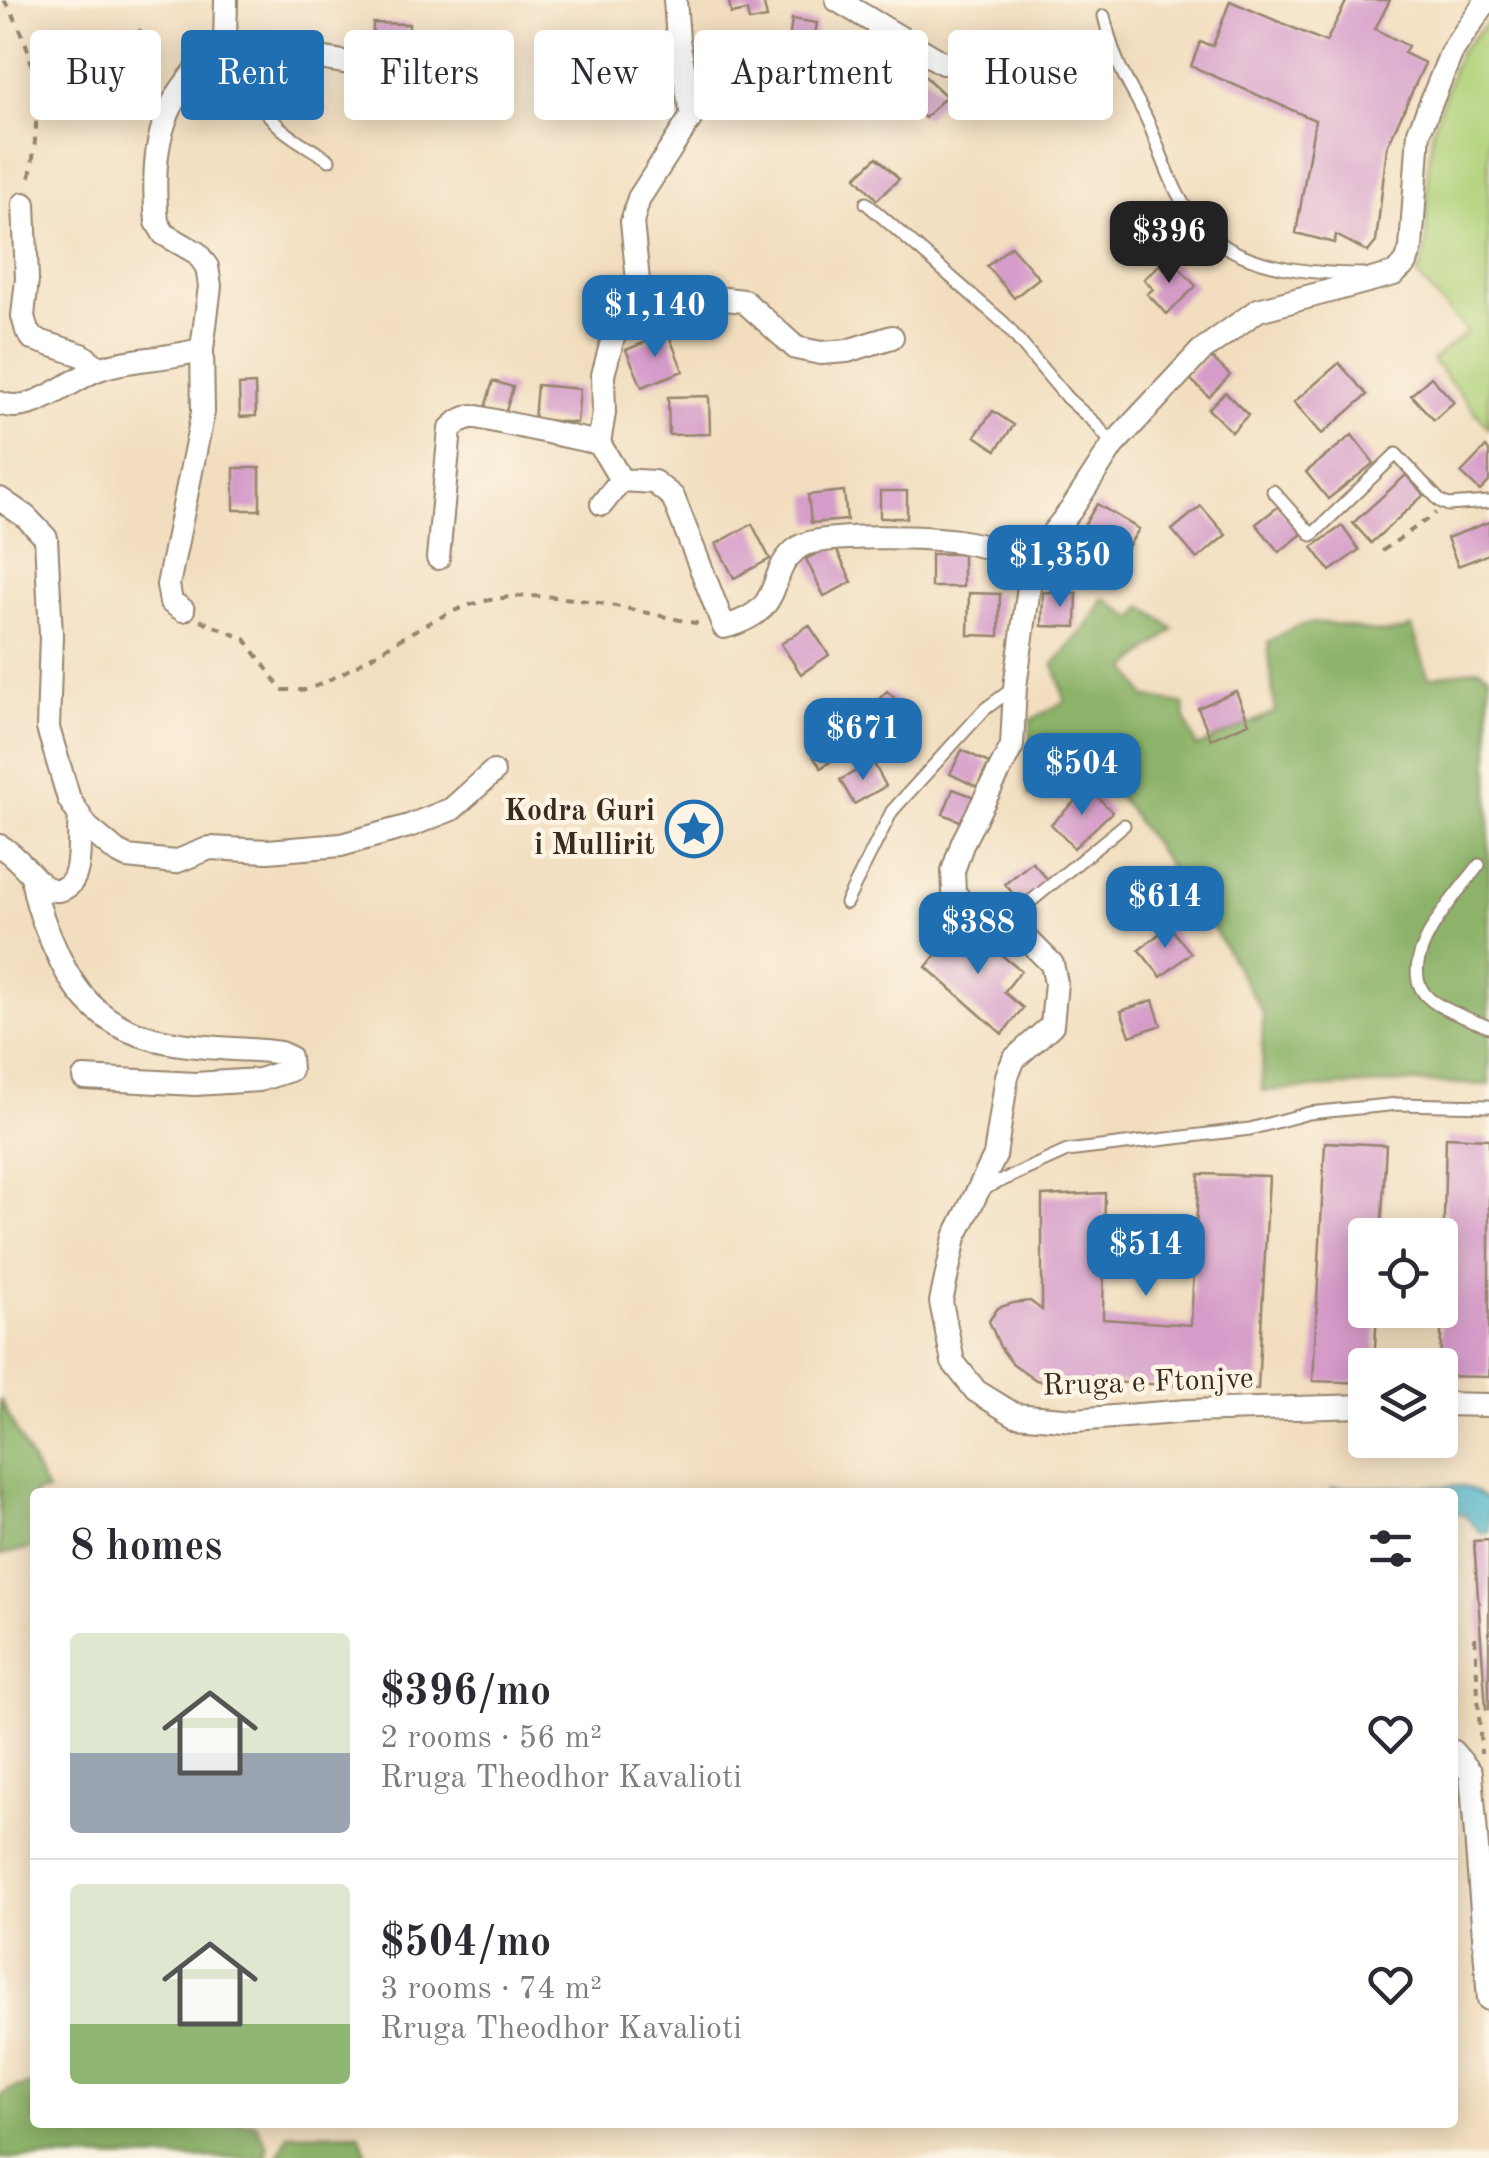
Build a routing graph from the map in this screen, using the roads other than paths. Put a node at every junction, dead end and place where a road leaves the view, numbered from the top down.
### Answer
1 (226, 0) edge
2 (675, 0) edge
3 (837, 0) edge
4 (1478, 4) edge
5 (1104, 16) dead end
6 (226, 30) edge
7 (943, 63) dead end
8 (181, 88) edge
9 (274, 120) edge
10 (329, 160) dead end
11 (866, 203) dead end
12 (24, 204) road end
13 (1394, 274) junction
14 (639, 290) junction
15 (892, 337) dead end
16 (202, 348) junction
17 (99, 368) junction
18 (0, 403) edge
19 (599, 443) junction
20 (1113, 445) junction
21 (621, 480) junction
22 (1273, 490) dead end
23 (0, 499) edge
24 (1489, 502) edge
25 (602, 504) dead end
26 (438, 558) dead end
27 (1033, 558) junction
28 (183, 610) road end
29 (1015, 687) junction
30 (493, 772) dead end
31 (80, 816) junction
32 (1124, 825) dead end
33 (0, 846) edge
34 (1479, 864) dead end
35 (32, 875) junction
36 (846, 903) dead end
37 (1008, 920) junction
38 (1489, 1027) edge
39 (84, 1078) dead end
40 (1489, 1106) edge
41 (974, 1193) junction
42 (1458, 1404) edge
43 (1489, 1405) edge
44 (1348, 1406) edge
45 (1458, 1758) edge
46 (1489, 1999) edge

1 - 6 street
2 - 14 street
3 - 7 street
4 - 13 street
5 - 13 lane
8 - 16 street
9 - 10 lane
11 - 20 lane
12 - 17 street
13 - 20 street
14 - 15 street
14 - 19 street
16 - 17 street
16 - 28 street
17 - 18 street
19 - 21 street
19 - 26 street
20 - 27 street
21 - 25 street
21 - 27 street
22 - 24 lane
23 - 31 street
27 - 29 street
29 - 36 lane
29 - 37 street
30 - 31 street
31 - 35 street
32 - 37 lane
33 - 35 street
34 - 38 lane
35 - 39 street
37 - 41 street, Rruga e Ftonjve
40 - 41 lane
41 - 44 street, Rruga e Ftonjve
42 - 43 street
45 - 46 street

